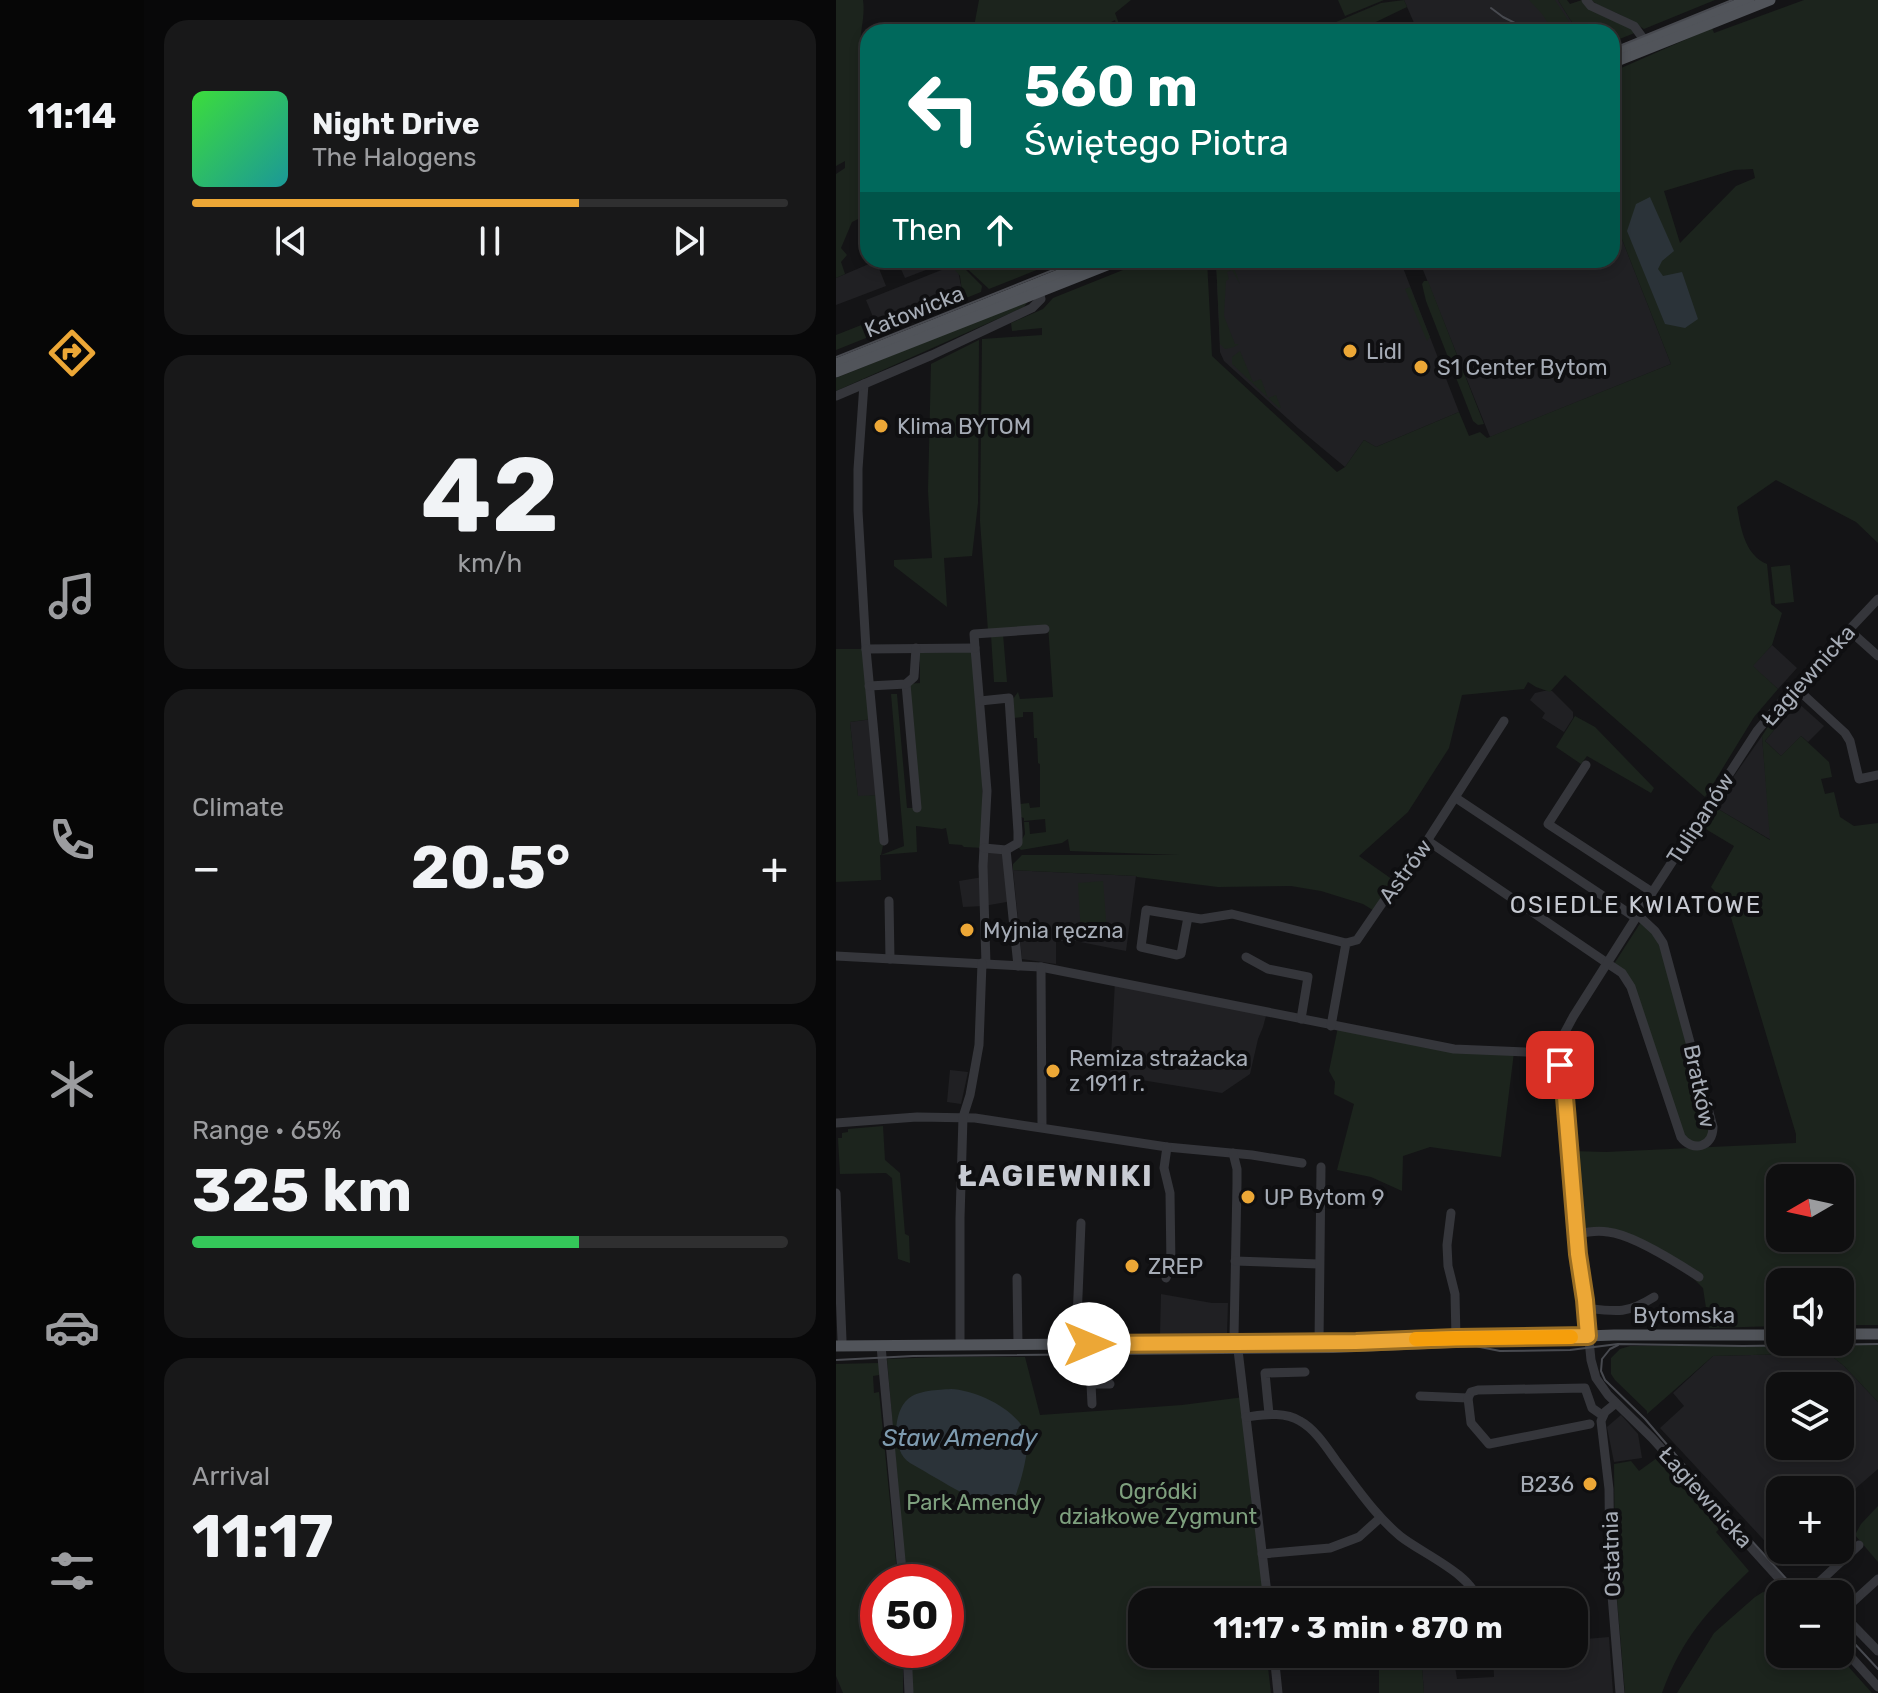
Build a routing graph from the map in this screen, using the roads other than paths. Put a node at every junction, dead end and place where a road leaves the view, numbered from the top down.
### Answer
1 (1586, 0) edge
2 (1749, 0) edge
3 (1770, 0) edge
4 (1645, 41) junction
5 (1620, 51) edge
6 (1620, 60) edge
7 (1075, 268) edge
8 (1089, 268) edge
9 (1041, 286) junction
10 (836, 364) edge
11 (836, 372) edge
12 (864, 384) junction
13 (836, 396) edge
14 (1878, 599) edge
15 (1045, 629) dead end
16 (1849, 630) junction
17 (916, 648) junction
18 (975, 648) junction
19 (866, 649) junction
20 (1878, 656) edge
21 (906, 684) junction
22 (869, 686) junction
23 (1795, 687) junction
24 (980, 701) junction
25 (1504, 721) dead end
26 (1742, 754) joint
27 (1586, 765) dead end
28 (1878, 775) edge
29 (1456, 798) junction
30 (917, 808) dead end
31 (884, 841) dead end
32 (1428, 841) junction
33 (984, 848) junction
34 (1006, 850) junction
35 (1652, 892) junction
36 (889, 901) dead end
37 (1637, 916) junction
38 (1188, 917) junction
39 (1346, 943) junction
40 (836, 956) edge
41 (1246, 957) dead end
42 (890, 959) junction
43 (1607, 963) junction
44 (984, 964) junction
45 (1018, 966) junction
46 (1041, 967) junction
47 (1301, 1019) junction
48 (1331, 1026) junction
49 (1553, 1056) junction
50 (963, 1117) junction
51 (836, 1123) edge
52 (1042, 1127) junction
53 (1167, 1147) junction
54 (1233, 1153) junction
55 (1302, 1163) dead end
56 (1321, 1167) dead end
57 (836, 1193) edge
58 (1451, 1213) dead end
59 (1081, 1223) dead end
60 (1577, 1234) junction
61 (1235, 1261) junction
62 (1319, 1264) junction
63 (1699, 1277) dead end
64 (1017, 1278) dead end
65 (1166, 1278) dead end
66 (1654, 1297) dead end
67 (1586, 1308) junction
68 (1854, 1334) edge
69 (1878, 1334) edge
70 (1766, 1335) edge
71 (1588, 1336) junction
72 (1456, 1338) junction
73 (1319, 1342) junction
74 (839, 1343) edge
75 (1235, 1343) junction
76 (1082, 1344) junction
77 (960, 1345) junction
78 (1018, 1345) junction
79 (881, 1346) junction
80 (1305, 1372) dead end
81 (1091, 1384) junction
82 (1110, 1384) dead end
83 (1420, 1396) dead end
84 (1468, 1398) junction
85 (1616, 1403) junction
86 (1092, 1404) dead end
87 (1269, 1414) junction
88 (1602, 1415) junction
89 (1246, 1417) junction
90 (1590, 1424) dead end
91 (1380, 1518) junction
92 (1859, 1545) dead end
93 (1262, 1554) junction
94 (901, 1564) edge
95 (1878, 1579) edge
96 (1780, 1580) edge
97 (1821, 1580) edge
98 (1266, 1588) edge
99 (1472, 1588) edge
100 (1854, 1601) edge
101 (1854, 1626) edge
102 (1878, 1651) edge
103 (1854, 1660) edge
104 (908, 1668) edge
105 (1275, 1668) edge
106 (1878, 1687) edge
107 (909, 1693) edge
108 (1278, 1693) edge
109 (1620, 1693) edge

1 - 4 street
2 - 4 main road
3 - 6 main road
4 - 5 main road
7 - 9 main road, Katowicka
8 - 9 main road
9 - 10 main road, Katowicka
9 - 11 main road
9 - 12 street
12 - 13 street
12 - 19 street
14 - 16 street, Łagiewnicka
15 - 18 street
16 - 20 street
16 - 23 street, Łagiewnicka
17 - 18 street
17 - 19 street
17 - 21 street
18 - 24 street
19 - 22 street
21 - 22 street
21 - 30 street
22 - 31 street
23 - 26 street, Łagiewnicka
23 - 28 street
24 - 33 street
24 - 34 street
25 - 29 street, Astrów
26 - 35 street, Tulipanów
27 - 35 street
29 - 32 street, Astrów
29 - 37 street
32 - 39 street, Astrów
32 - 43 street
33 - 34 street
33 - 44 street
34 - 45 street
35 - 37 street, Tulipanów
36 - 42 street
37 - 43 street, Tulipanów
37 - 43 street, Bratków
38 - 38 street
38 - 39 street
39 - 48 street
40 - 42 street
41 - 47 street
42 - 44 street
43 - 49 street, Tulipanów
44 - 45 street
44 - 50 street
45 - 46 street
46 - 47 street
46 - 52 street
47 - 48 street
48 - 49 street
49 - 60 street
50 - 51 street
50 - 52 street
50 - 77 street
52 - 53 street
53 - 54 street
53 - 65 street
54 - 55 street
54 - 61 street
56 - 62 street
57 - 74 street
58 - 72 street
59 - 76 street
60 - 63 street
60 - 67 street
61 - 62 street
61 - 75 street
62 - 73 street
64 - 78 street
66 - 67 street
67 - 71 street
68 - 69 main road
70 - 71 main road, Bytomska
71 - 72 main road, Bytomska
71 - 85 street
72 - 73 main road, Bytomska
73 - 75 main road, Bytomska
74 - 79 main road, Bytomska
75 - 76 main road, Bytomska
75 - 89 street
76 - 78 main road, Bytomska
76 - 81 street
77 - 78 main road, Bytomska
77 - 79 main road, Bytomska
79 - 94 street
80 - 87 street
81 - 82 street
81 - 86 street
83 - 84 street
84 - 88 street
84 - 90 street
85 - 88 street
85 - 96 street, Łagiewnicka
87 - 89 street
87 - 91 street
88 - 109 street, Ostatnia
89 - 93 street
91 - 93 street
91 - 99 street
92 - 97 street
93 - 98 street
95 - 100 street
101 - 102 street
103 - 106 street
104 - 107 street
105 - 108 street

